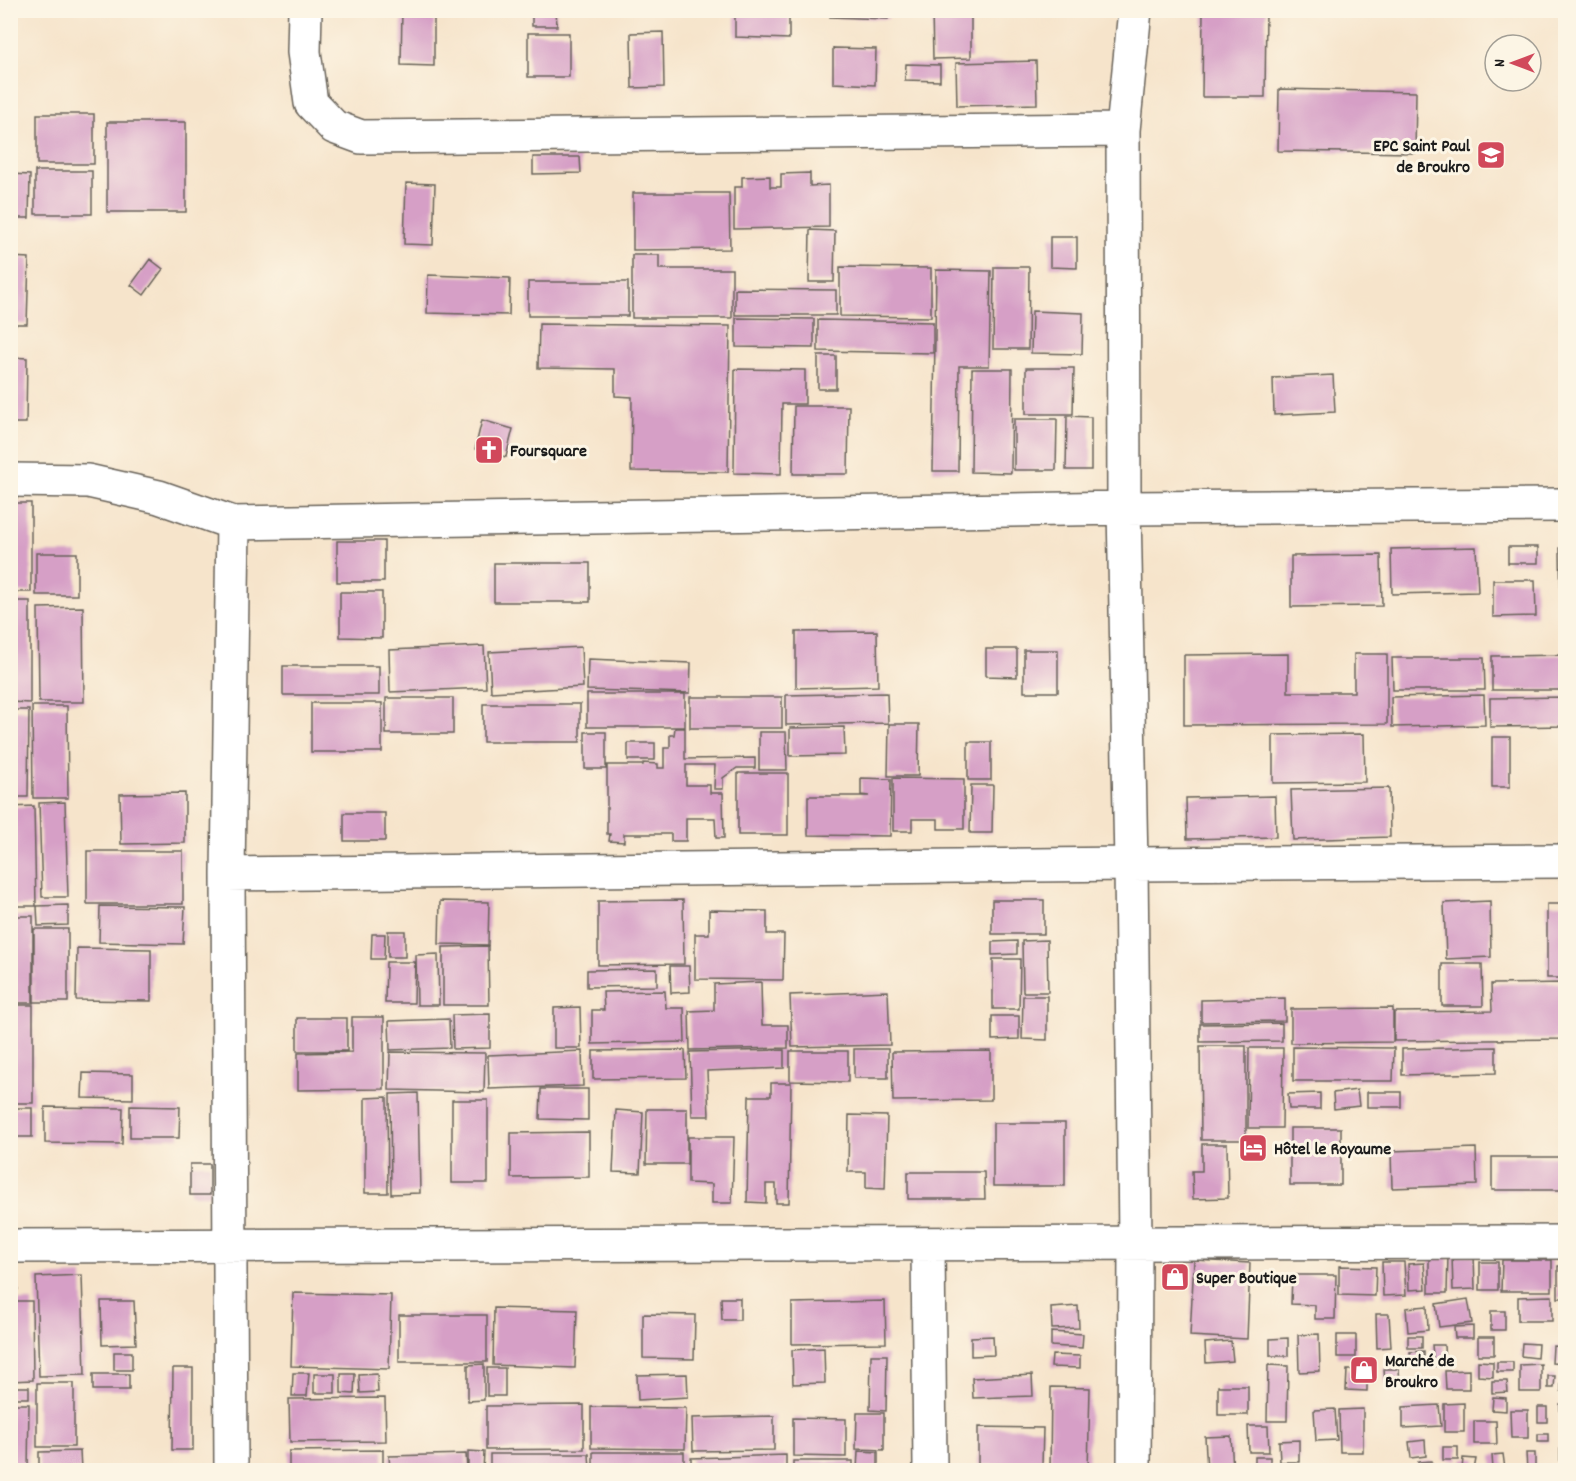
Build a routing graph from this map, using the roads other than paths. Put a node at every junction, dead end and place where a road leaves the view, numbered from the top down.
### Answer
1 (305, 10) edge
2 (1135, 10) edge
3 (1123, 130) junction
4 (10, 480) edge
5 (1566, 504) edge
6 (1124, 508) junction
7 (233, 523) junction
8 (1566, 861) edge
9 (1131, 864) junction
10 (228, 874) junction
11 (1566, 1242) edge
12 (1135, 1243) junction
13 (928, 1244) junction
14 (10, 1246) edge
15 (230, 1246) junction
16 (231, 1470) edge
17 (930, 1470) edge
18 (1134, 1470) edge

1 - 3 street
2 - 3 street
3 - 6 street
4 - 7 street
5 - 6 street
6 - 7 street
6 - 9 street
7 - 10 street
8 - 9 street
9 - 10 street
9 - 12 street
10 - 15 street
11 - 12 street
12 - 13 street
12 - 18 street
13 - 15 street
13 - 17 street
14 - 15 street
15 - 16 street

